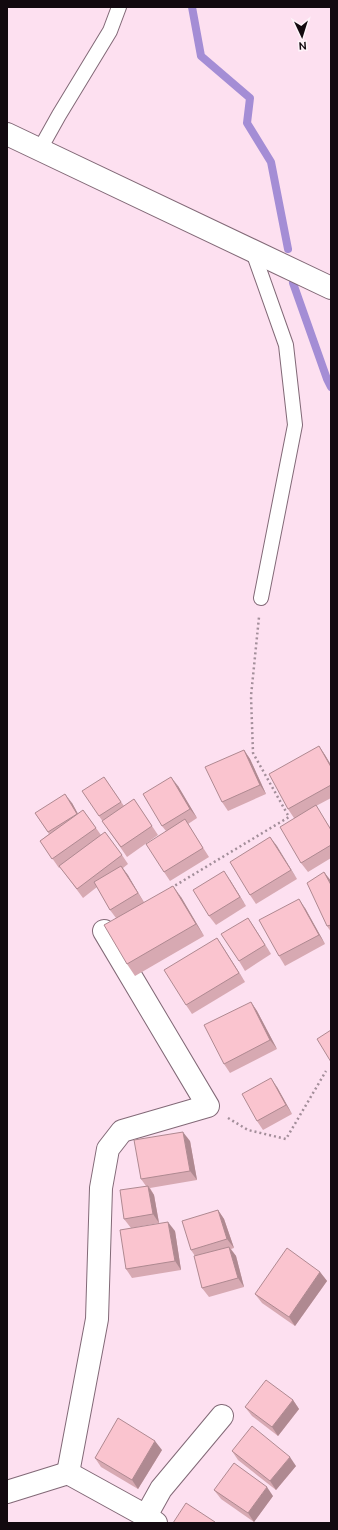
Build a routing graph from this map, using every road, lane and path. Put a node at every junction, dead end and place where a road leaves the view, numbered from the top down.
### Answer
1 (119, 7) edge
2 (7, 134) edge
3 (40, 149) junction
4 (252, 250) junction
5 (331, 288) edge
6 (261, 598) joint
7 (170, 888) edge
8 (104, 931) edge
9 (326, 1071) dead end
10 (208, 1106) junction
11 (222, 1416) dead end
12 (68, 1473) junction
13 (7, 1492) edge
14 (151, 1520) edge

1 - 3 lane
2 - 3 street
3 - 4 street
4 - 5 street
4 - 6 lane
6 - 7 path
8 - 10 street
9 - 10 path
10 - 12 street
11 - 14 street
12 - 13 street
12 - 14 street

